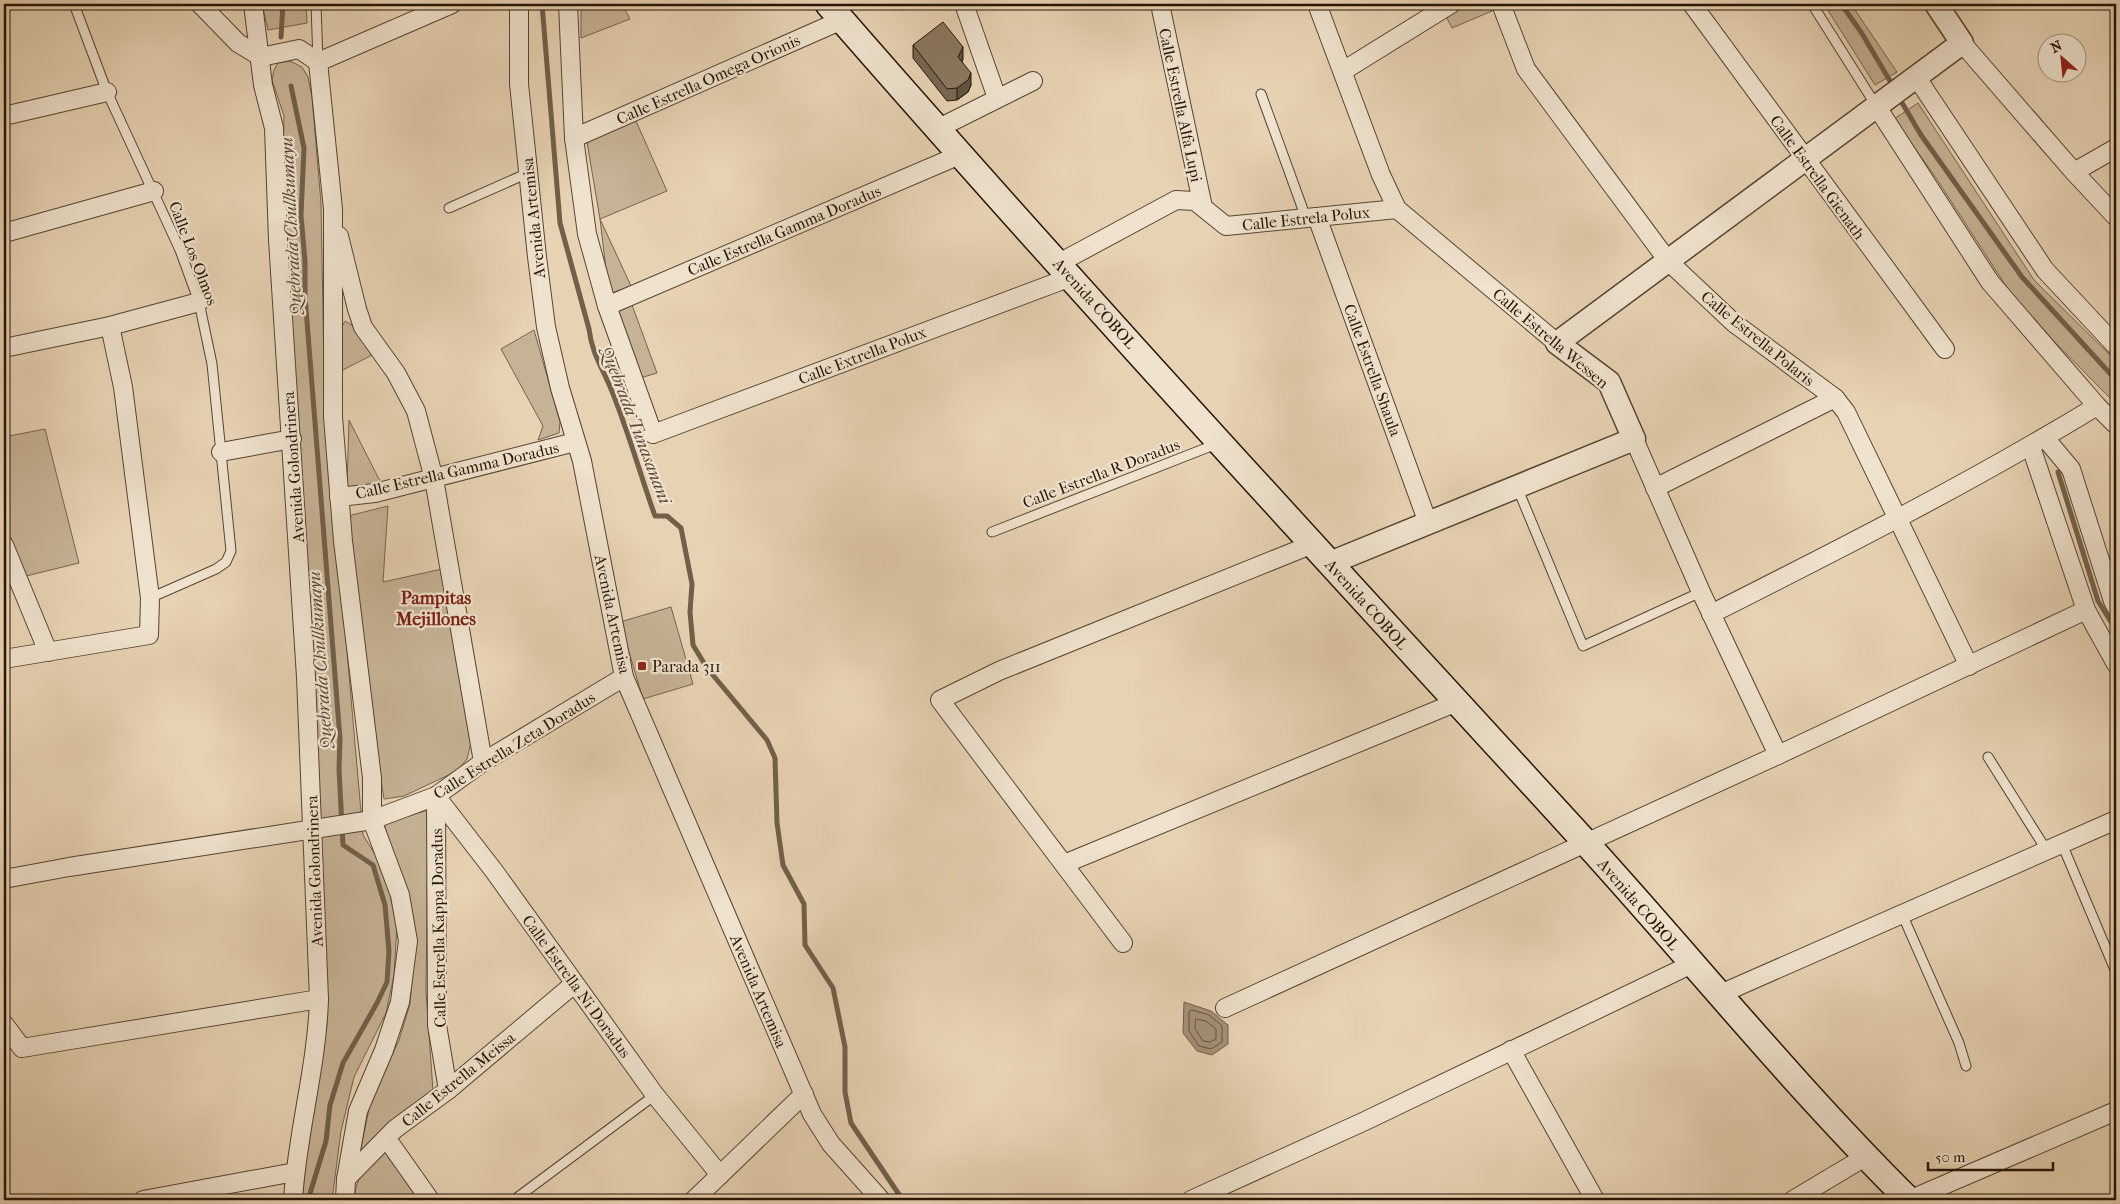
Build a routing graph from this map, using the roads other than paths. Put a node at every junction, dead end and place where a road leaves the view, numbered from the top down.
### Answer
1 (74, 4) edge
2 (200, 4) edge
3 (253, 4) edge
4 (316, 4) edge
5 (452, 4) edge
6 (519, 4) edge
7 (568, 4) edge
8 (964, 4) edge
9 (1160, 4) edge
10 (1317, 4) edge
11 (1451, 4) edge
12 (1502, 4) edge
13 (1692, 4) edge
14 (1812, 4) edge
15 (1936, 4) edge
16 (835, 12) edge
17 (1962, 43) junction
18 (261, 57) junction
19 (318, 62) junction
20 (1343, 71) junction
21 (1033, 81) dead end
22 (107, 92) junction
23 (1897, 92) junction
24 (1261, 94) dead end
25 (997, 98) junction
26 (4, 116) edge
27 (938, 128) junction
28 (574, 138) junction
29 (2116, 148) edge
30 (962, 154) junction
31 (1806, 159) junction
32 (2074, 172) junction
33 (528, 173) junction
34 (154, 191) junction
35 (1203, 207) junction
36 (449, 208) dead end
37 (333, 209) junction
38 (1398, 210) junction
39 (2116, 217) edge
40 (1311, 218) junction
41 (4, 233) edge
42 (1668, 261) junction
43 (1065, 270) junction
44 (199, 302) junction
45 (607, 306) junction
46 (110, 326) junction
47 (1557, 344) junction
48 (2116, 346) edge
49 (4, 348) edge
50 (1945, 349) dead end
51 (1834, 398) junction
52 (2097, 406) junction
53 (2116, 425) edge
54 (292, 439) junction
55 (1634, 439) junction
56 (575, 442) junction
57 (1221, 442) junction
58 (2038, 443) junction
59 (221, 452) junction
60 (434, 479) junction
61 (1517, 487) junction
62 (1655, 488) junction
63 (339, 497) junction
64 (1898, 519) junction
65 (1428, 523) junction
66 (992, 532) dead end
67 (1313, 544) junction
68 (4, 545) edge
69 (1330, 563) junction
70 (1701, 592) junction
71 (150, 598) junction
72 (2116, 607) edge
73 (2086, 610) junction
74 (1712, 614) junction
75 (48, 652) junction
76 (4, 659) edge
77 (2116, 664) edge
78 (1969, 666) junction
79 (624, 677) junction
80 (1457, 702) junction
81 (1778, 755) junction
82 (1988, 757) dead end
83 (483, 762) junction
84 (436, 796) junction
85 (372, 820) junction
86 (2116, 820) edge
87 (313, 830) junction
88 (1585, 842) junction
89 (2054, 847) junction
90 (1064, 864) junction
91 (4, 879) edge
92 (1902, 914) junction
93 (1123, 943) dead end
94 (1692, 964) junction
95 (2116, 972) edge
96 (574, 984) junction
97 (1718, 995) junction
98 (319, 999) junction
99 (1225, 1008) dead end
100 (4, 1024) edge
101 (1511, 1050) junction
102 (1966, 1066) dead end
103 (448, 1090) junction
104 (804, 1094) junction
105 (655, 1095) junction
106 (2116, 1111) edge
107 (386, 1139) junction
108 (1865, 1157) junction
109 (295, 1172) junction
110 (720, 1175) junction
111 (346, 1179) junction
112 (143, 1200) edge
113 (293, 1200) edge
114 (345, 1200) edge
115 (430, 1200) edge
116 (514, 1200) edge
117 (694, 1200) edge
118 (881, 1200) edge
119 (1191, 1200) edge
120 (1595, 1200) edge
121 (1792, 1200) edge
122 (1909, 1200) edge

1 - 22 lane, Calle Los Olmos
2 - 18 street
3 - 18 street, Avenida Golondrinera
4 - 19 lane
5 - 19 street
6 - 33 street, Avenida Artemisa
7 - 28 street
8 - 25 street
9 - 35 street, Calle Estrella Alfa Lupi
10 - 20 street, Calle Estrella Wessen
11 - 20 street
12 - 42 street, Calle Estrella Polaris
13 - 31 street, Calle Estrella Gienath
14 - 23 lane
15 - 17 street
16 - 27 main road, Avenida COBOL
16 - 28 street, Calle Estrella Omega Orionis
17 - 23 street
17 - 32 street
18 - 19 street
18 - 54 street, Avenida Golondrinera
19 - 37 street
20 - 38 street, Calle Estrella Wessen
21 - 25 street
22 - 26 street
22 - 34 lane, Calle Los Olmos
23 - 31 street
23 - 48 street
23 - 52 street
24 - 40 lane
25 - 27 street
27 - 30 main road, Avenida COBOL
28 - 45 street
29 - 32 street
30 - 43 main road, Avenida COBOL
30 - 45 street, Calle Estrella Gamma Doradus
31 - 42 street
31 - 50 street, Calle Estrella Gienath
32 - 39 street
33 - 36 lane
33 - 56 street, Avenida Artemisa
34 - 41 street
34 - 44 lane, Calle Los Olmos
35 - 40 street, Calle Estrela Polux
35 - 43 street, Calle Estrela Polux
37 - 60 street
37 - 63 street
38 - 40 street, Calle Estrela Polux
38 - 47 street, Calle Estrella Wessen
40 - 65 street, Calle Estrella Shaula
42 - 47 street
42 - 51 street, Calle Estrella Polaris
43 - 45 street, Calle Extrella Polux
43 - 57 main road, Avenida COBOL
44 - 46 street
44 - 59 lane, Calle Los Olmos
46 - 49 street
46 - 71 street
47 - 55 street, Calle Estrella Wessen
51 - 62 street
51 - 64 street, Calle Estrella Polaris
52 - 53 street
52 - 58 street
54 - 59 street
54 - 87 street, Avenida Golondrinera
55 - 61 street
55 - 62 street, Calle Estrella Wessen
56 - 60 street, Calle Estrella Gamma Doradus
56 - 79 street, Avenida Artemisa
57 - 66 lane, Calle Estrella R Doradus
57 - 67 main road, Avenida COBOL
58 - 64 street
58 - 72 street
58 - 73 street
59 - 71 lane, Calle Los Olmos
60 - 63 street, Calle Estrella Gamma Doradus
60 - 83 street
61 - 65 street
61 - 70 lane
62 - 70 street, Calle Estrella Wessen
63 - 85 street
64 - 74 street
64 - 78 street, Calle Estrella Polaris
65 - 69 street
67 - 69 main road, Avenida COBOL
67 - 90 street
68 - 75 street
69 - 80 main road, Avenida COBOL
70 - 74 street, Calle Estrella Wessen
71 - 75 street
73 - 77 street
73 - 78 street
74 - 81 street, Calle Estrella Wessen
75 - 76 street
78 - 81 street
79 - 83 street, Calle Estrella Zeta Doradus
79 - 104 street, Avenida Artemisa
80 - 88 main road, Avenida COBOL
80 - 90 street
81 - 88 street
82 - 89 lane
83 - 84 street, Calle Estrella Zeta Doradus
84 - 85 street, Calle Estrella Zeta Doradus
84 - 96 street, Calle Estrella Ni Doradus
84 - 103 street, Calle Estrella Kappa Doradus
85 - 87 street, Calle Estrella Zeta Doradus
85 - 111 street
86 - 89 street
87 - 91 street, Calle Estrella Zeta Doradus
87 - 98 street, Avenida Golondrinera
88 - 94 main road, Avenida COBOL
88 - 99 street
89 - 92 street
89 - 95 lane
90 - 93 street
92 - 97 street
92 - 102 lane
94 - 97 main road, Avenida COBOL
94 - 101 street
96 - 103 street, Calle Estrella Meissa
96 - 105 street, Calle Estrella Ni Doradus
97 - 108 main road, Avenida COBOL
98 - 100 street
98 - 109 street, Avenida Golondrinera
101 - 119 street
101 - 120 street
103 - 107 street, Calle Estrella Meissa
104 - 110 street
104 - 118 street, Avenida Artemisa
105 - 110 street, Calle Estrella Ni Doradus
105 - 116 lane
106 - 122 street
107 - 111 street, Calle Estrella Meissa
107 - 115 street
108 - 121 street
108 - 122 main road, Avenida COBOL
109 - 112 street
109 - 113 street, Avenida Golondrinera
110 - 117 street
111 - 114 street

